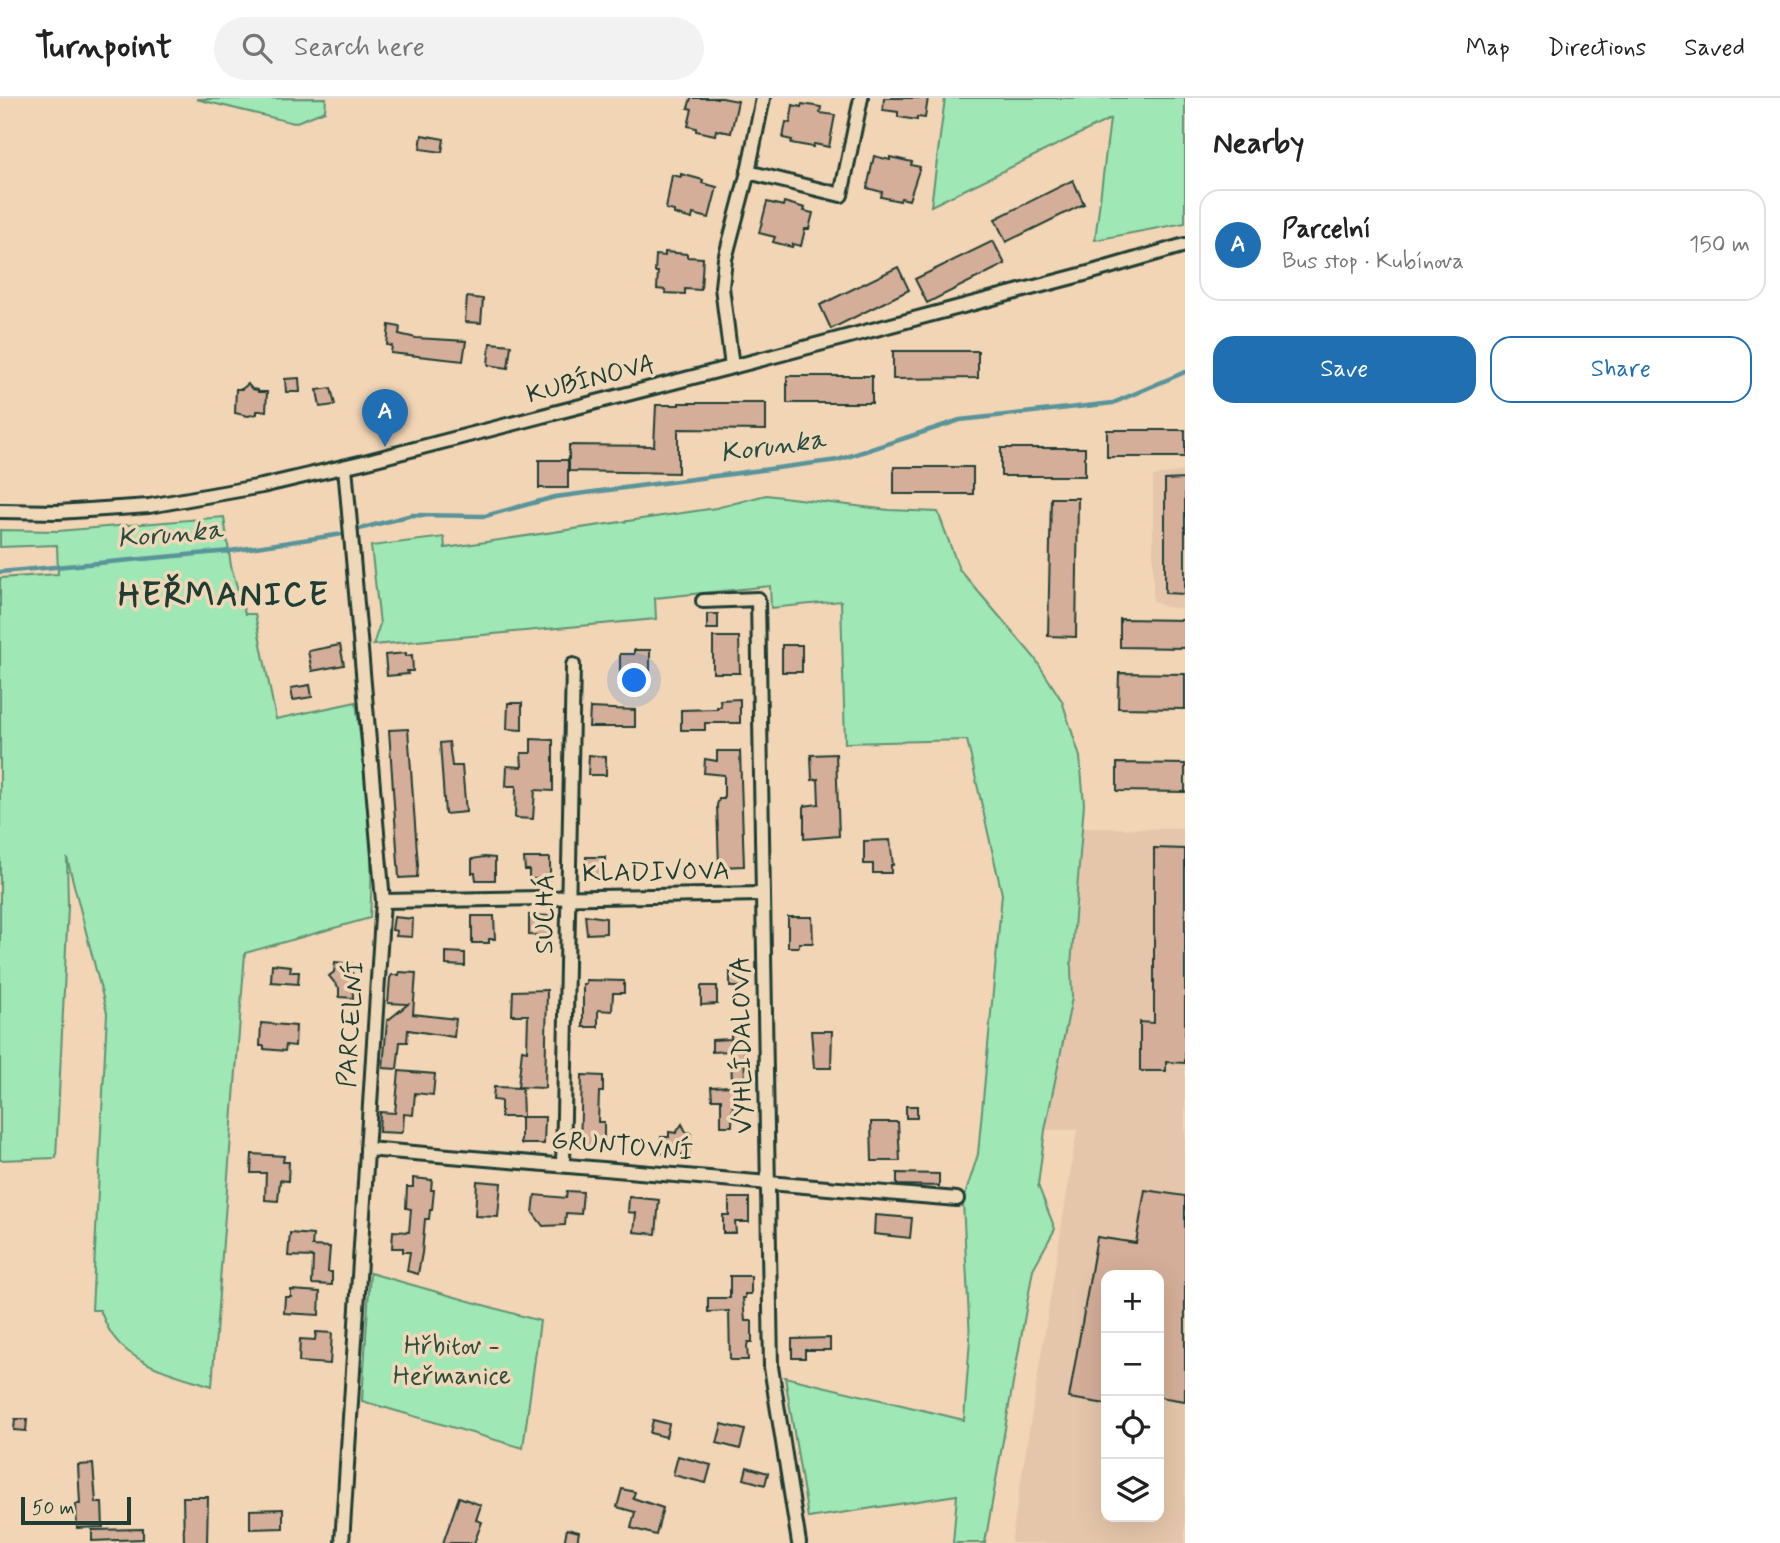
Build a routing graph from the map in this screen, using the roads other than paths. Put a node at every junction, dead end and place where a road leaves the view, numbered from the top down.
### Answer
1 (763, 98) edge
2 (861, 98) edge
3 (748, 172) junction
4 (1185, 245) edge
5 (733, 367) junction
6 (345, 467) junction
7 (0, 511) edge
8 (703, 601) dead end
9 (573, 665) dead end
10 (763, 894) junction
11 (569, 897) junction
12 (383, 901) junction
13 (367, 1149) junction
14 (563, 1165) junction
15 (768, 1181) junction
16 (957, 1199) dead end
17 (342, 1543) edge
18 (799, 1543) edge

1 - 3 street
2 - 3 street
3 - 5 street
4 - 5 street, KUBÍNOVA
5 - 6 street, KUBÍNOVA
6 - 7 street, KUBÍNOVA
6 - 12 street, PARCELNÍ
8 - 10 street, VYHLÍDALOVA
9 - 11 street, SUCHÁ
10 - 11 street, KLADIVOVA
10 - 15 street, VYHLÍDALOVA
11 - 12 street, KLADIVOVA
11 - 14 street, SUCHÁ
12 - 13 street, PARCELNÍ
13 - 14 street, GRUNTOVNÍ
13 - 17 street, PARCELNÍ
14 - 15 street, GRUNTOVNÍ
15 - 16 street, GRUNTOVNÍ
15 - 18 street, VYHLÍDALOVA

